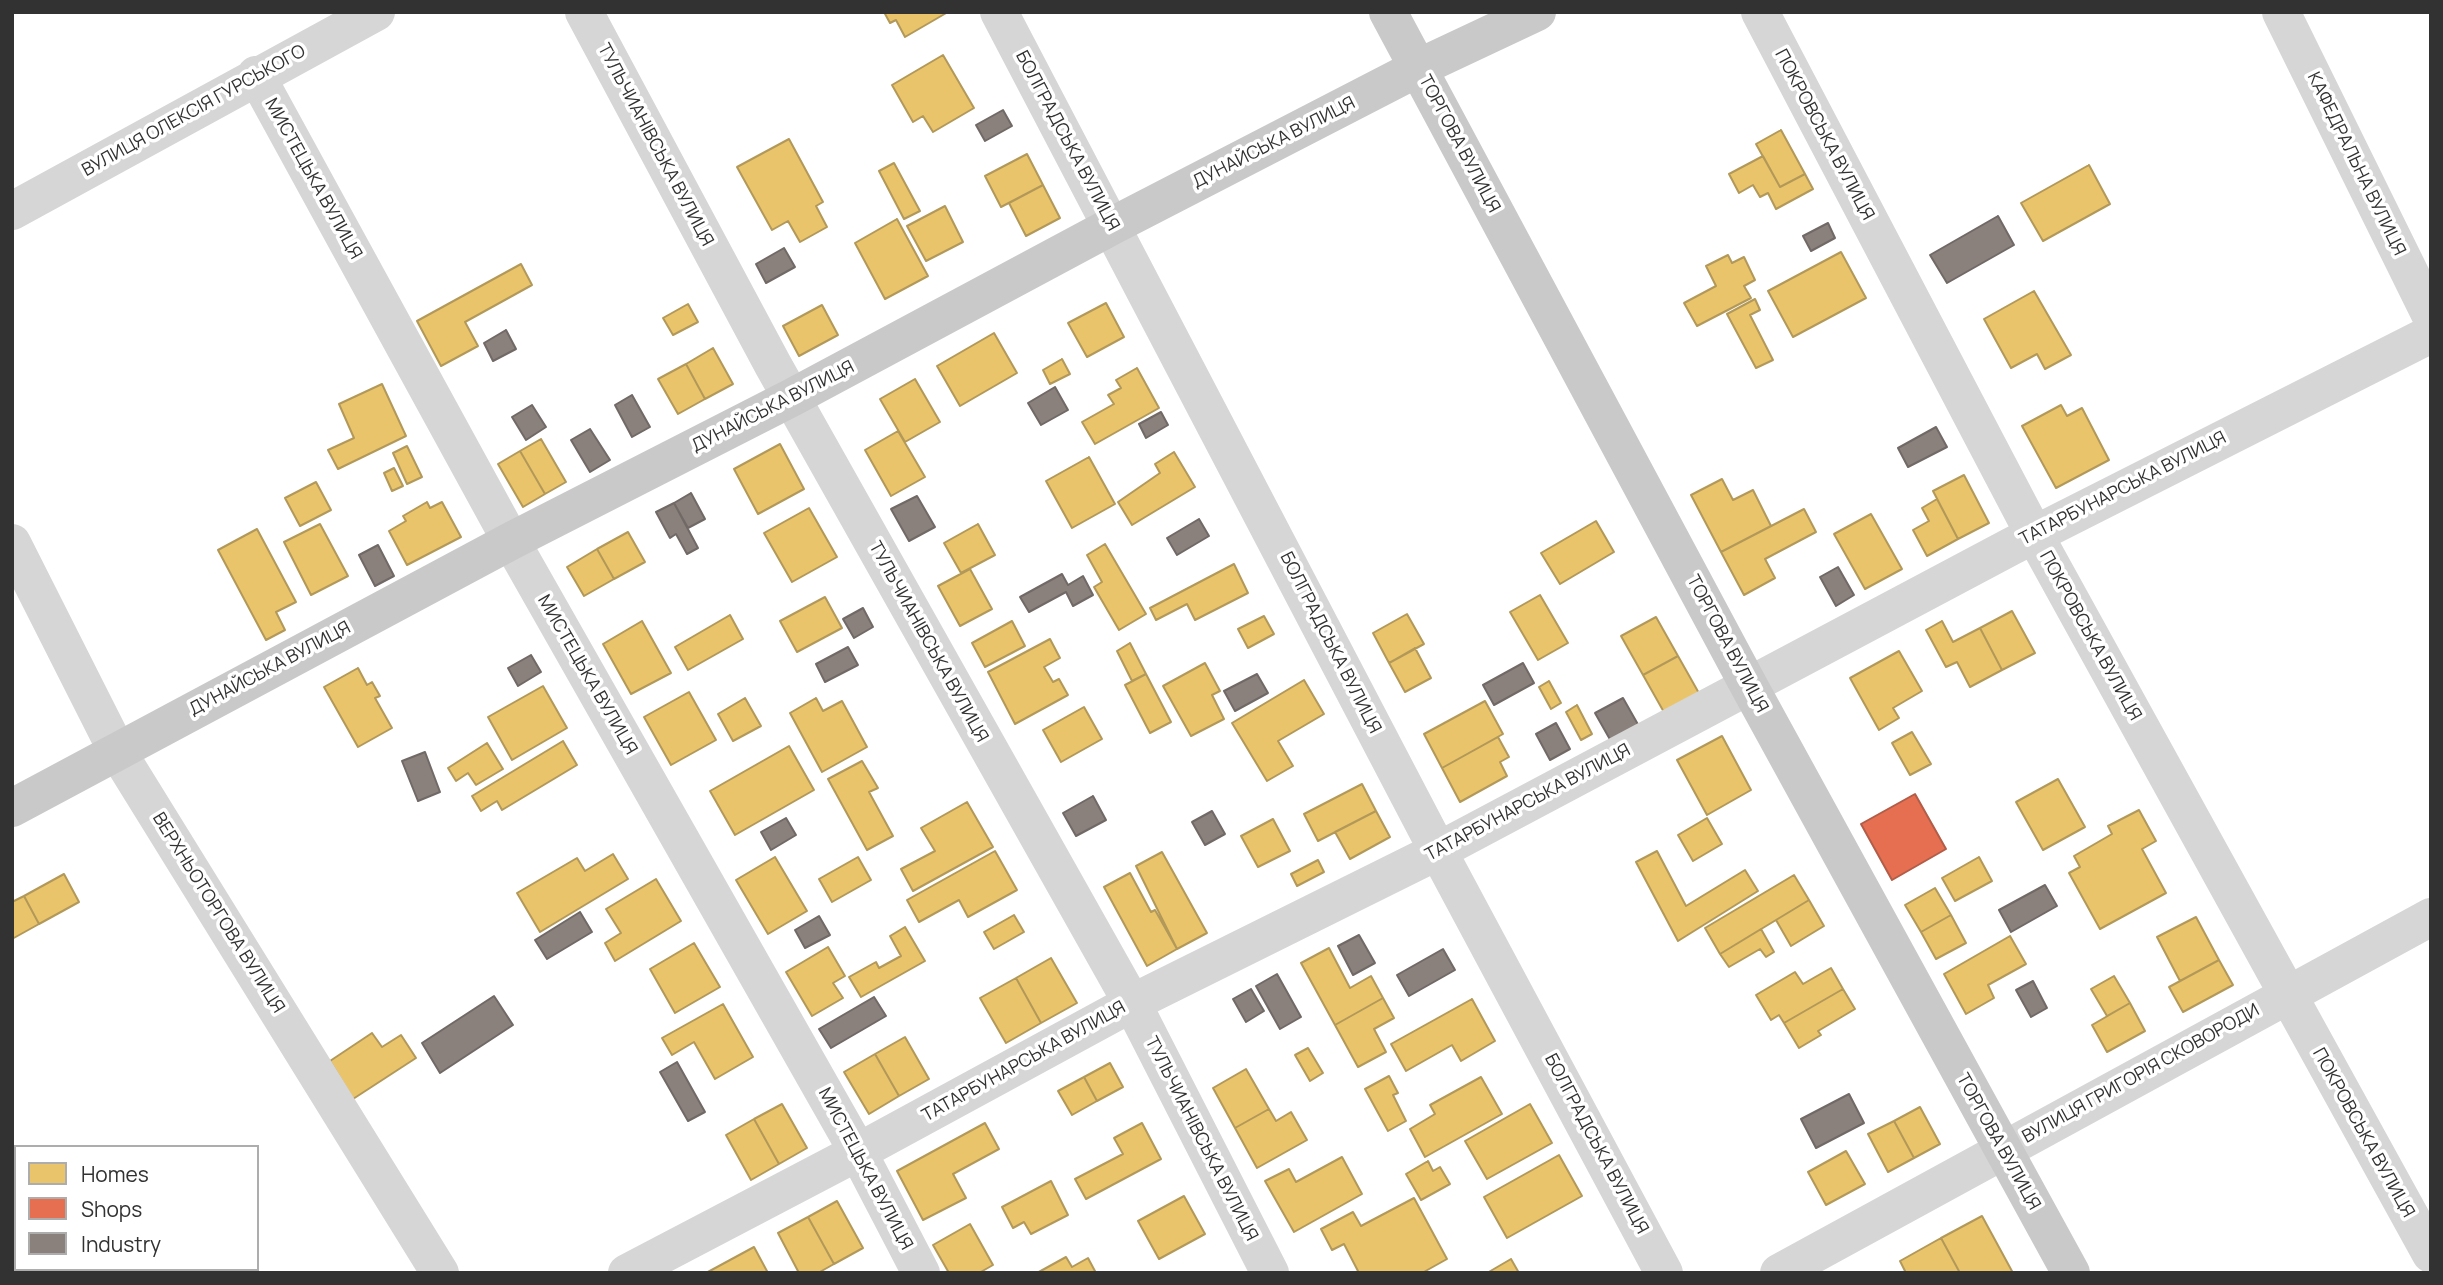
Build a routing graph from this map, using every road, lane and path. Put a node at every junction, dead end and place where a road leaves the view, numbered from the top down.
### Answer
1 (376, 12) edge
2 (584, 12) edge
3 (999, 12) edge
4 (1388, 12) edge
5 (1537, 12) edge
6 (1760, 12) edge
7 (2281, 12) edge
8 (1418, 68) junction
9 (256, 75) junction
10 (12, 211) edge
11 (1112, 226) junction
12 (2431, 316) edge
13 (2431, 334) edge
14 (791, 398) junction
15 (2034, 534) junction
16 (511, 541) junction
17 (12, 543) edge
18 (1749, 687) junction
19 (117, 751) junction
20 (12, 808) edge
21 (1438, 851) junction
22 (2431, 917) edge
23 (2287, 994) junction
24 (1132, 1003) junction
25 (2003, 1149) junction
26 (858, 1152) junction
27 (2431, 1254) edge
28 (440, 1273) edge
29 (627, 1273) edge
30 (921, 1273) edge
31 (1270, 1273) edge
32 (1664, 1273) edge
33 (1779, 1273) edge
34 (2071, 1273) edge

1 - 9 street, ВУЛИЦЯ ОЛЕКСІЯ ГУРСЬКОГО
2 - 14 street, ТУЛЬЧИАНІВСЬКА ВУЛИЦЯ
3 - 11 street, БОЛГРАДСЬКА ВУЛИЦЯ
4 - 8 main road, ТОРГОВА ВУЛИЦЯ
5 - 8 main road, ДУНАЙСЬКА ВУЛИЦЯ
6 - 15 street, ПОКРОВСЬКА ВУЛИЦЯ
7 - 12 street, КАФЕДРАЛЬНА ВУЛИЦЯ
8 - 11 main road, ДУНАЙСЬКА ВУЛИЦЯ
8 - 18 main road, ТОРГОВА ВУЛИЦЯ
9 - 10 street, ВУЛИЦЯ ОЛЕКСІЯ ГУРСЬКОГО
9 - 16 street, МИСТЕЦЬКА ВУЛИЦЯ
11 - 14 main road, ДУНАЙСЬКА ВУЛИЦЯ
11 - 21 street, БОЛГРАДСЬКА ВУЛИЦЯ
13 - 15 street, ТАТАРБУНАРСЬКА ВУЛИЦЯ
14 - 16 main road, ДУНАЙСЬКА ВУЛИЦЯ
14 - 24 street, ТУЛЬЧИАНІВСЬКА ВУЛИЦЯ
15 - 18 street, ТАТАРБУНАРСЬКА ВУЛИЦЯ
15 - 23 street, ПОКРОВСЬКА ВУЛИЦЯ
16 - 19 main road, ДУНАЙСЬКА ВУЛИЦЯ
16 - 26 street, МИСТЕЦЬКА ВУЛИЦЯ
17 - 19 street, ВЕРХНЬОТОРГОВА ВУЛИЦЯ
18 - 21 street, ТАТАРБУНАРСЬКА ВУЛИЦЯ
18 - 25 main road, ТОРГОВА ВУЛИЦЯ
19 - 20 main road, ДУНАЙСЬКА ВУЛИЦЯ
19 - 28 street, ВЕРХНЬОТОРГОВА ВУЛИЦЯ
21 - 24 street, ТАТАРБУНАРСЬКА ВУЛИЦЯ
21 - 32 street, БОЛГРАДСЬКА ВУЛИЦЯ
22 - 23 street, ВУЛИЦЯ ГРИГОРІЯ СКОВОРОДИ
23 - 25 street, ВУЛИЦЯ ГРИГОРІЯ СКОВОРОДИ
23 - 27 street, ПОКРОВСЬКА ВУЛИЦЯ
24 - 26 street, ТАТАРБУНАРСЬКА ВУЛИЦЯ
24 - 31 street, ТУЛЬЧИАНІВСЬКА ВУЛИЦЯ
25 - 33 street, ВУЛИЦЯ ГРИГОРІЯ СКОВОРОДИ
25 - 34 main road, ТОРГОВА ВУЛИЦЯ
26 - 29 street, ТАТАРБУНАРСЬКА ВУЛИЦЯ
26 - 30 street, МИСТЕЦЬКА ВУЛИЦЯ

